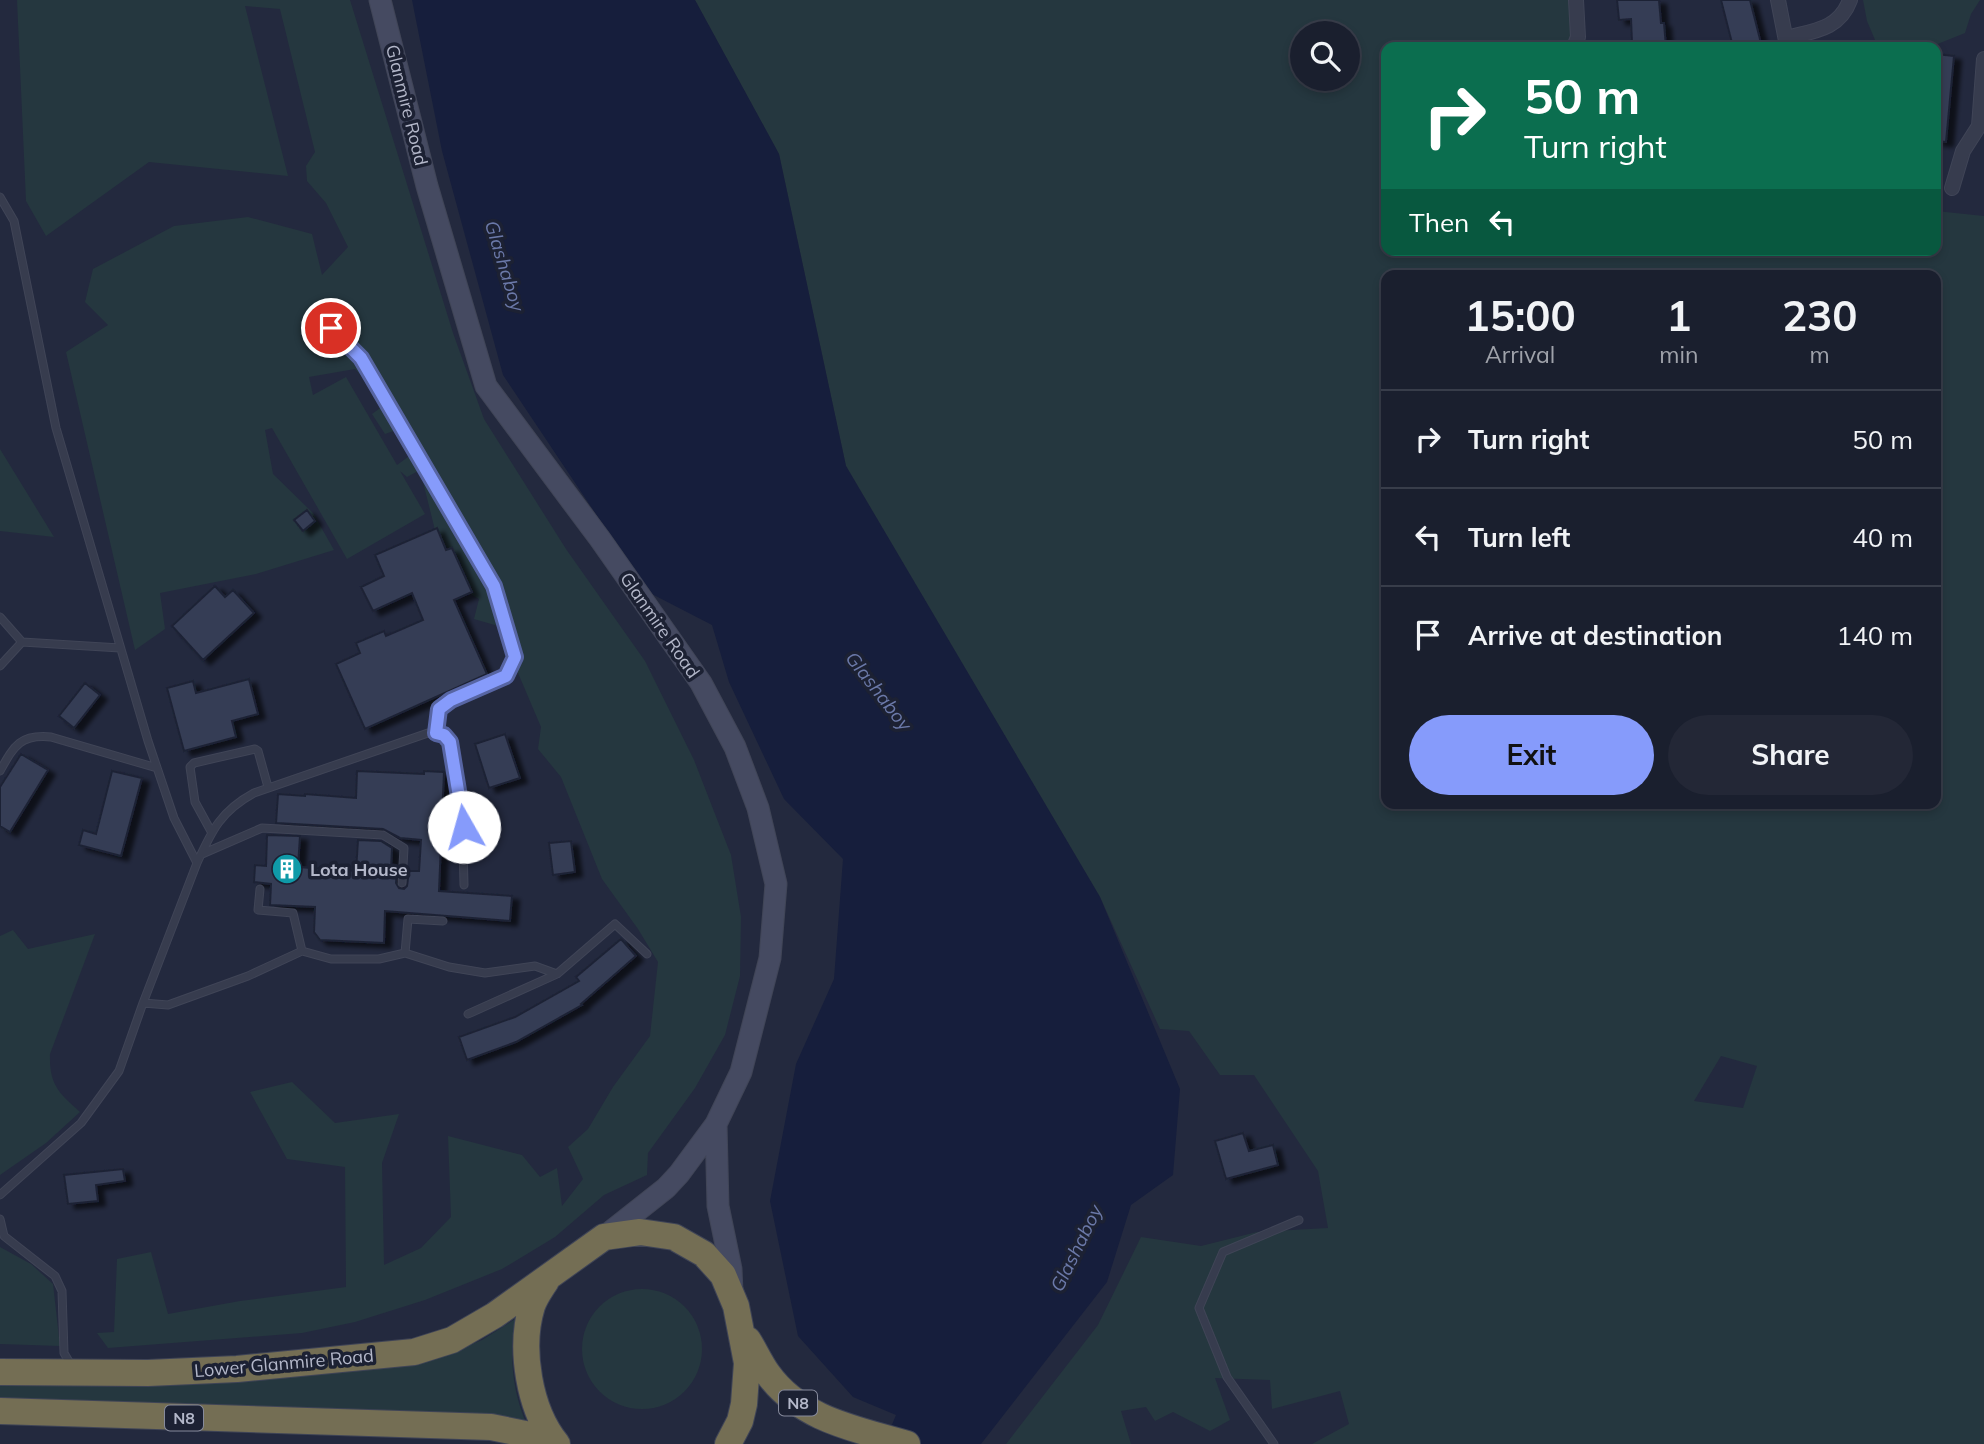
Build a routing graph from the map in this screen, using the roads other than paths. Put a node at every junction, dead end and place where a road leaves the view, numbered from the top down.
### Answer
1 (380, 0) edge
2 (1576, 0) edge
3 (1778, 0) edge
4 (1850, 0) edge
5 (1576, 42) edge
6 (1787, 42) edge
7 (1790, 42) edge
8 (1984, 59) edge
9 (1981, 128) edge
10 (1952, 188) dead end
11 (0, 197) edge
12 (331, 328) dead end
13 (0, 617) edge
14 (22, 642) junction
15 (120, 648) junction
16 (0, 666) edge
17 (436, 733) junction
18 (157, 768) junction
19 (0, 771) edge
20 (268, 787) junction
21 (212, 833) junction
22 (201, 854) junction
23 (197, 863) junction
24 (402, 883) dead end
25 (464, 885) dead end
26 (260, 889) dead end
27 (443, 921) dead end
28 (302, 951) junction
29 (405, 953) junction
30 (647, 954) dead end
31 (557, 974) junction
32 (143, 1003) junction
33 (468, 1014) dead end
34 (716, 1124) junction
35 (1, 1196) edge
36 (0, 1219) edge
37 (1299, 1220) dead end
38 (2, 1235) edge
39 (604, 1237) junction
40 (548, 1279) junction
41 (733, 1297) junction
42 (742, 1330) junction
43 (75, 1371) junction
44 (0, 1372) edge
45 (0, 1411) edge
46 (895, 1440) edge
47 (550, 1444) edge
48 (557, 1444) edge
49 (728, 1444) edge
50 (1274, 1444) edge

1 - 34 main road, Glanmire Road
2 - 5 street
3 - 6 street
4 - 7 street
8 - 9 street
9 - 10 street
11 - 15 lane
12 - 17 lane
13 - 14 lane
14 - 15 lane
14 - 16 lane
15 - 18 lane
17 - 20 lane
17 - 25 lane
18 - 19 lane
18 - 23 lane
20 - 21 lane
20 - 21 lane
21 - 22 lane
22 - 23 lane
22 - 24 lane
23 - 32 lane
26 - 28 lane
27 - 29 lane
28 - 29 lane
28 - 32 lane
29 - 31 lane
30 - 31 lane
31 - 33 lane
32 - 35 lane
34 - 39 main road, Glanmire Road
34 - 41 main road
36 - 38 lane
37 - 50 lane
38 - 43 lane
39 - 40 highway, N8
39 - 41 highway, N8
40 - 43 highway, Lower Glanmire Road / N8
40 - 48 highway, N8
41 - 42 highway, N8
42 - 46 highway, N8
42 - 49 highway, N8
43 - 44 highway, Lower Glanmire Road / N8
45 - 47 highway, N8

